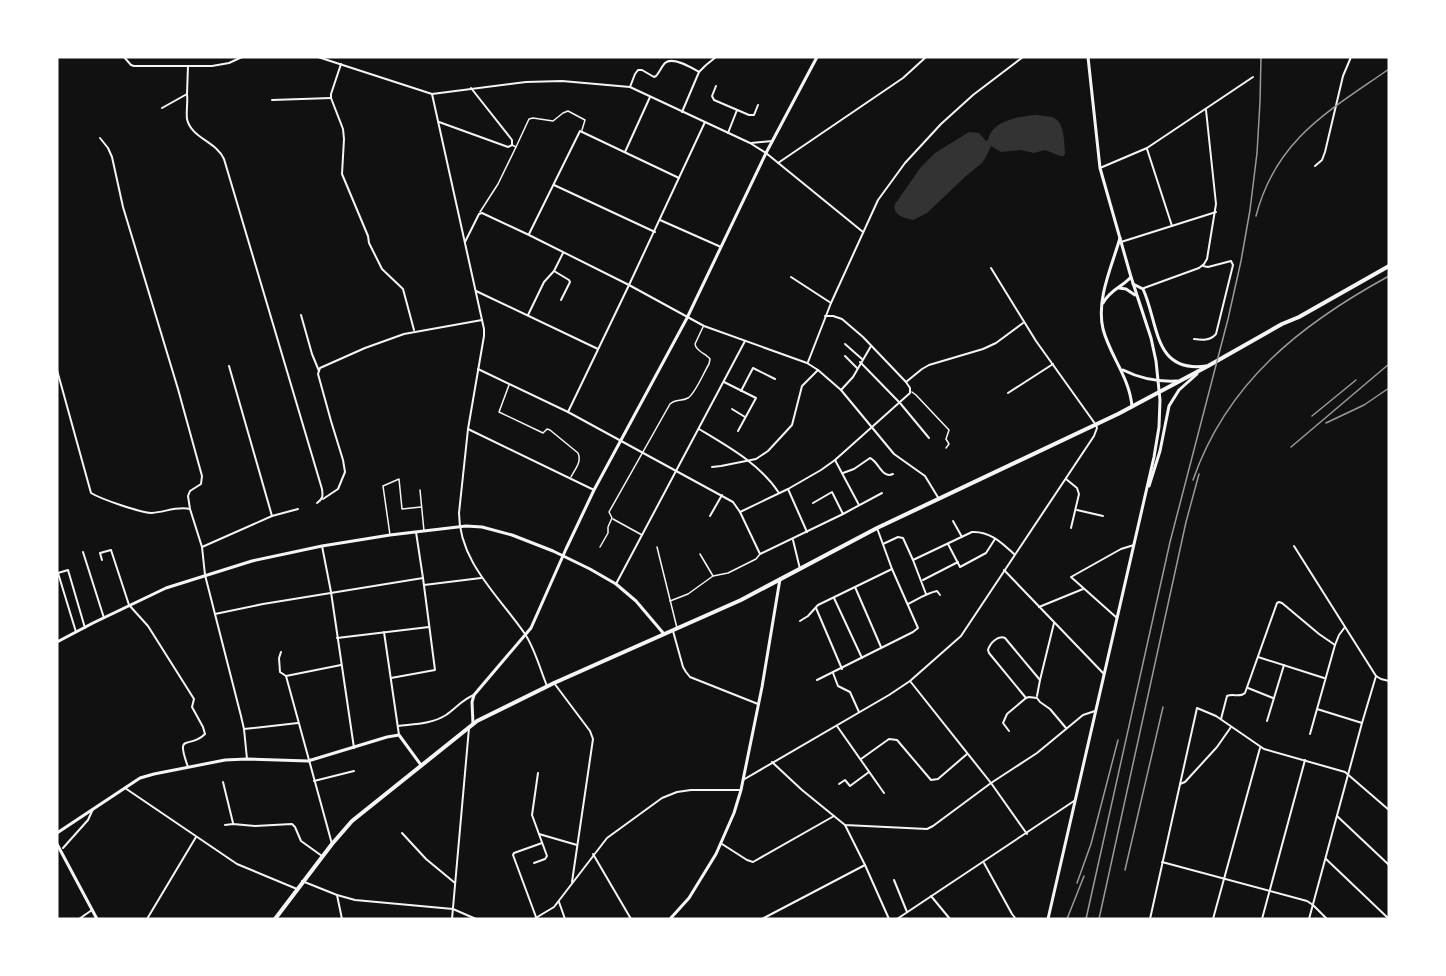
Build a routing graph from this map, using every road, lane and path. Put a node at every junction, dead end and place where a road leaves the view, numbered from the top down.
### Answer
1 (124, 57) edge
2 (242, 57) edge
3 (318, 57) edge
4 (817, 57) edge
5 (926, 57) edge
6 (1023, 57) edge
7 (1088, 57) edge
8 (1351, 57) edge
9 (713, 58) edge
10 (341, 64) junction
11 (188, 66) junction
12 (699, 72) junction
13 (1253, 77) dead end
14 (716, 86) dead end
15 (630, 87) junction
16 (471, 88) junction
17 (187, 94) junction
18 (432, 94) junction
19 (650, 97) junction
20 (331, 98) junction
21 (272, 100) dead end
22 (758, 105) dead end
23 (162, 108) dead end
24 (737, 110) junction
25 (1206, 110) junction
26 (682, 112) junction
27 (438, 121) junction
28 (705, 122) junction
29 (581, 131) junction
30 (728, 133) junction
31 (100, 138) dead end
32 (772, 141) junction
33 (750, 143) junction
34 (514, 146) junction
35 (1147, 148) junction
36 (625, 152) junction
37 (766, 153) junction
38 (778, 163) junction
39 (1315, 166) dead end
40 (1100, 168) junction
41 (680, 178) junction
42 (553, 185) junction
43 (1216, 212) junction
44 (480, 213) junction
45 (660, 220) junction
46 (1172, 226) junction
47 (655, 232) junction
48 (863, 232) junction
49 (529, 235) junction
50 (1120, 237) junction
51 (465, 242) junction
52 (1121, 242) junction
53 (722, 247) junction
54 (564, 252) junction
55 (1124, 252) junction
56 (1114, 258) junction
57 (1203, 266) junction
58 (1389, 266) edge
59 (991, 268) dead end
60 (554, 272) junction
61 (791, 277) dead end
62 (1131, 277) junction
63 (1133, 284) junction
64 (629, 285) junction
65 (1117, 288) junction
66 (1143, 289) junction
67 (476, 291) junction
68 (1137, 296) junction
69 (561, 300) dead end
70 (831, 303) junction
71 (1103, 304) junction
72 (302, 315) dead end
73 (528, 315) junction
74 (825, 316) junction
75 (687, 318) junction
76 (482, 320) junction
77 (1023, 322) junction
78 (704, 326) junction
79 (414, 331) junction
80 (1194, 339) dead end
81 (745, 341) junction
82 (845, 344) dead end
83 (871, 346) junction
84 (598, 349) junction
85 (845, 356) dead end
86 (861, 360) junction
87 (807, 363) junction
88 (1053, 364) junction
89 (229, 366) dead end
90 (1208, 366) junction
91 (857, 368) junction
92 (478, 369) junction
93 (1121, 369) junction
94 (57, 370) edge
95 (818, 370) junction
96 (319, 371) junction
97 (775, 379) dead end
98 (1180, 381) junction
99 (724, 382) junction
100 (906, 382) junction
101 (509, 384) junction
102 (841, 390) junction
103 (741, 391) junction
104 (911, 391) junction
105 (1008, 393) dead end
106 (900, 403) junction
107 (1132, 407) junction
108 (732, 410) dead end
109 (568, 412) junction
110 (745, 417) junction
111 (1096, 425) junction
112 (873, 427) junction
113 (468, 429) junction
114 (699, 429) junction
115 (738, 431) dead end
116 (928, 438) dead end
117 (620, 440) junction
118 (946, 448) dead end
119 (643, 453) junction
120 (835, 459) junction
121 (748, 461) junction
122 (712, 467) dead end
123 (677, 471) junction
124 (843, 473) junction
125 (893, 474) dead end
126 (570, 478) junction
127 (1066, 478) junction
128 (788, 489) junction
129 (420, 490) dead end
130 (594, 490) junction
131 (882, 493) dead end
132 (1146, 493) junction
133 (779, 494) junction
134 (722, 495) junction
135 (939, 499) junction
136 (322, 500) junction
137 (813, 502) dead end
138 (317, 503) dead end
139 (859, 505) junction
140 (421, 507) junction
141 (190, 509) junction
142 (298, 509) dead end
143 (1077, 510) junction
144 (740, 512) junction
145 (843, 514) junction
146 (272, 516) junction
147 (710, 516) dead end
148 (1103, 516) dead end
149 (612, 518) junction
150 (953, 521) dead end
151 (460, 526) junction
152 (877, 528) junction
153 (1071, 528) dead end
154 (424, 531) junction
155 (416, 532) junction
156 (807, 532) junction
157 (390, 535) junction
158 (642, 535) junction
159 (963, 537) junction
160 (793, 538) junction
161 (995, 538) junction
162 (883, 544) junction
163 (948, 544) junction
164 (1134, 545) junction
165 (322, 546) junction
166 (1294, 546) dead end
167 (202, 547) junction
168 (600, 547) dead end
169 (657, 547) dead end
170 (83, 552) dead end
171 (700, 554) dead end
172 (760, 554) junction
173 (1015, 555) junction
174 (563, 556) junction
175 (102, 560) dead end
176 (913, 560) junction
177 (958, 562) junction
178 (800, 569) junction
179 (892, 569) junction
180 (1004, 570) junction
181 (205, 575) junction
182 (713, 576) junction
183 (423, 578) junction
184 (481, 578) junction
185 (780, 579) junction
186 (922, 581) junction
187 (616, 584) junction
188 (424, 585) junction
189 (855, 587) junction
190 (1083, 589) junction
191 (331, 592) junction
192 (926, 594) junction
193 (940, 595) dead end
194 (834, 598) junction
195 (670, 601) junction
196 (908, 604) junction
197 (129, 605) junction
198 (816, 607) junction
199 (1039, 607) junction
200 (215, 614) junction
201 (104, 618) junction
202 (1117, 618) junction
203 (800, 621) dead end
204 (1054, 623) junction
205 (85, 627) junction
206 (429, 627) junction
207 (1345, 627) junction
208 (675, 630) junction
209 (76, 632) junction
210 (384, 632) junction
211 (664, 634) junction
212 (526, 636) junction
213 (337, 638) junction
214 (57, 642) edge
215 (1335, 645) junction
216 (881, 647) junction
217 (280, 652) dead end
218 (1258, 657) junction
219 (862, 658) junction
220 (341, 665) junction
221 (1284, 665) junction
222 (842, 669) junction
223 (833, 673) junction
224 (1104, 674) junction
225 (286, 676) junction
226 (1376, 676) junction
227 (391, 678) junction
228 (1325, 679) junction
229 (817, 680) dead end
230 (1040, 680) junction
231 (910, 681) junction
232 (1389, 681) edge
233 (554, 683) junction
234 (548, 686) junction
235 (1248, 688) junction
236 (474, 695) junction
237 (1026, 698) junction
238 (1037, 698) junction
239 (1274, 698) junction
240 (759, 705) junction
241 (1317, 709) junction
242 (1095, 711) junction
243 (859, 712) junction
244 (1221, 719) junction
245 (1267, 721) dead end
246 (297, 723) junction
247 (1362, 723) junction
248 (471, 725) junction
249 (398, 726) junction
250 (837, 726) junction
251 (1231, 726) junction
252 (244, 729) junction
253 (1067, 729) junction
254 (1009, 731) dead end
255 (1310, 734) dead end
256 (399, 735) junction
257 (1260, 747) junction
258 (354, 748) junction
259 (968, 753) junction
260 (246, 759) junction
261 (861, 759) junction
262 (1305, 760) junction
263 (308, 761) junction
264 (772, 762) junction
265 (421, 765) junction
266 (188, 767) junction
267 (354, 771) dead end
268 (869, 772) junction
269 (538, 773) dead end
270 (1348, 773) junction
271 (743, 780) junction
272 (223, 782) dead end
273 (314, 782) junction
274 (991, 783) junction
275 (839, 784) dead end
276 (1180, 784) junction
277 (125, 788) junction
278 (741, 790) junction
279 (884, 793) dead end
280 (1075, 801) junction
281 (93, 809) junction
282 (1389, 810) edge
283 (834, 816) junction
284 (1337, 816) junction
285 (233, 824) junction
286 (225, 825) dead end
287 (845, 825) junction
288 (57, 833) edge
289 (402, 833) dead end
290 (539, 834) junction
291 (1027, 834) junction
292 (196, 837) junction
293 (542, 843) junction
294 (332, 844) junction
295 (722, 844) junction
296 (577, 845) junction
297 (59, 849) edge
298 (593, 854) junction
299 (322, 856) junction
300 (1325, 858) junction
301 (984, 862) junction
302 (1162, 862) junction
303 (534, 863) dead end
304 (865, 865) junction
305 (1389, 865) edge
306 (1224, 879) junction
307 (894, 880) dead end
308 (303, 881) junction
309 (572, 882) junction
310 (456, 884) junction
311 (297, 889) junction
312 (1269, 891) junction
313 (337, 895) junction
314 (931, 896) junction
315 (558, 901) junction
316 (1312, 905) junction
317 (453, 909) junction
318 (92, 910) junction
319 (907, 912) junction
320 (535, 918) edge
321 (79, 919) edge
322 (97, 919) edge
323 (147, 919) edge
324 (275, 919) edge
325 (342, 919) edge
326 (452, 919) edge
327 (476, 919) edge
328 (565, 919) edge
329 (631, 919) edge
330 (670, 919) edge
331 (762, 919) edge
332 (889, 919) edge
333 (897, 919) edge
334 (950, 919) edge
335 (1016, 919) edge
336 (1048, 919) edge
337 (1150, 919) edge
338 (1213, 919) edge
339 (1262, 919) edge
340 (1309, 919) edge
341 (1327, 919) edge
342 (1389, 919) edge

1 - 11 street
2 - 11 street
3 - 10 street
4 - 32 main road
5 - 38 street
6 - 48 street
7 - 40 main road
8 - 39 street
9 - 12 street
10 - 18 street
10 - 20 street
11 - 17 street
12 - 15 street
12 - 26 street
13 - 25 street
14 - 24 street
15 - 16 street
15 - 19 street
16 - 18 street
16 - 34 street
17 - 23 street
17 - 136 street
18 - 27 street
19 - 26 street
19 - 36 street
20 - 21 street
20 - 79 street
22 - 24 street
24 - 30 street
25 - 35 street
25 - 43 street
26 - 28 street
27 - 34 street
27 - 51 street
28 - 30 street
28 - 41 street
29 - 34 lane
29 - 36 street
29 - 42 street
30 - 33 street
31 - 141 street
32 - 33 street
32 - 37 main road
33 - 37 street
34 - 44 lane
35 - 40 street
35 - 46 street
36 - 41 street
37 - 38 street
37 - 53 main road
38 - 48 street
40 - 50 main road
41 - 45 street
42 - 47 street
42 - 49 street
43 - 46 street
43 - 57 street
44 - 49 street
44 - 51 street
45 - 47 street
45 - 53 street
46 - 52 street
47 - 64 street
48 - 70 street
49 - 54 street
50 - 52 main road
50 - 56 main road
51 - 67 street
52 - 55 main road
53 - 75 main road
54 - 60 street
54 - 64 street
55 - 56 main road
55 - 62 main road
56 - 71 main road
57 - 66 street
57 - 80 street
58 - 90 main road
59 - 77 street
60 - 69 street
60 - 73 street
61 - 70 street
62 - 63 main road
62 - 65 main road
63 - 66 main road
63 - 68 main road
64 - 75 street
64 - 84 street
65 - 68 main road
65 - 71 main road
66 - 90 main road
67 - 73 street
67 - 76 street
68 - 132 main road
70 - 74 street
71 - 93 main road
72 - 96 street
73 - 84 street
74 - 83 street
74 - 87 street
75 - 78 street
75 - 117 main road
76 - 79 street
76 - 92 street
77 - 88 street
77 - 100 street
78 - 81 street
78 - 119 lane
79 - 96 street
81 - 87 street
81 - 99 street
82 - 86 street
83 - 86 street
83 - 100 street
84 - 109 street
85 - 91 street
86 - 91 street
86 - 106 street
87 - 95 street
88 - 105 street
88 - 111 street
89 - 146 street
90 - 98 main road
90 - 132 main road
91 - 102 street
92 - 101 street
92 - 113 street
93 - 98 main road
93 - 107 main road
94 - 141 street
95 - 102 street
95 - 121 street
96 - 136 street
97 - 103 street
98 - 107 main road
99 - 103 street
99 - 114 street
100 - 104 street
101 - 109 street
101 - 126 lane
102 - 112 street
103 - 110 street
104 - 106 street
104 - 118 lane
106 - 112 street
106 - 116 street
107 - 111 main road
108 - 110 street
109 - 117 street
110 - 115 street
111 - 127 street
111 - 135 main road
112 - 120 street
112 - 135 street
113 - 126 street
113 - 151 street
114 - 121 street
114 - 123 street
117 - 119 street
117 - 130 main road
119 - 123 street
119 - 149 lane
120 - 124 street
120 - 128 street
121 - 122 street
121 - 133 street
123 - 134 street
123 - 158 street
124 - 125 street
124 - 139 street
126 - 130 street
127 - 143 street
127 - 173 street
128 - 133 street
128 - 156 street
129 - 140 lane
130 - 174 main road
131 - 139 street
132 - 164 main road
133 - 144 street
134 - 144 street
134 - 147 street
135 - 152 main road
136 - 138 street
137 - 145 street
139 - 145 street
140 - 154 lane
140 - 157 lane
141 - 167 street
142 - 146 street
143 - 148 street
143 - 153 street
144 - 172 street
145 - 156 street
146 - 167 street
149 - 158 lane
149 - 168 lane
150 - 159 street
151 - 154 main road
151 - 174 main road
151 - 184 street
152 - 162 street
152 - 178 main road
154 - 155 main road
155 - 157 main road
155 - 183 street
156 - 160 street
157 - 165 main road
158 - 187 street
159 - 161 street
159 - 163 street
160 - 172 street
160 - 178 street
161 - 173 street
161 - 177 street
162 - 176 street
162 - 179 street
163 - 176 street
163 - 177 street
164 - 190 street
164 - 202 main road
165 - 181 main road
165 - 191 street
166 - 207 street
167 - 181 street
169 - 195 lane
170 - 201 street
171 - 182 lane
172 - 182 lane
173 - 180 street
174 - 187 main road
174 - 212 main road
175 - 197 street
176 - 186 street
177 - 186 street
178 - 185 main road
179 - 189 street
179 - 196 street
180 - 199 street
180 - 231 street
181 - 197 main road
181 - 200 street
182 - 195 lane
183 - 188 street
183 - 191 street
184 - 188 street
184 - 212 street
185 - 208 main road
185 - 240 main road
186 - 192 street
187 - 211 main road
188 - 206 street
189 - 194 street
189 - 216 street
190 - 199 street
190 - 202 street
191 - 200 street
191 - 213 street
192 - 193 street
192 - 196 street
194 - 198 street
194 - 219 street
195 - 208 lane
196 - 216 street
197 - 201 main road
197 - 266 street
198 - 203 street
198 - 222 street
199 - 204 street
200 - 252 street
201 - 205 main road
202 - 224 main road
204 - 224 street
204 - 230 street
205 - 209 main road
205 - 209 street
206 - 210 street
206 - 227 street
207 - 215 street
207 - 226 street
208 - 211 main road
208 - 240 street
209 - 214 main road
210 - 213 street
210 - 227 street
211 - 233 main road
212 - 234 street
212 - 236 main road
213 - 220 street
215 - 218 street
215 - 228 street
216 - 219 street
217 - 225 street
218 - 221 street
218 - 235 street
219 - 222 street
220 - 225 street
220 - 258 street
221 - 228 street
221 - 239 street
222 - 223 street
223 - 229 street
223 - 243 street
224 - 242 main road
225 - 246 street
226 - 232 street
226 - 247 street
227 - 249 street
228 - 241 street
230 - 237 street
230 - 238 street
231 - 243 street
231 - 259 street
233 - 234 main road
233 - 296 street
234 - 248 main road
235 - 239 street
235 - 244 street
236 - 248 main road
236 - 249 street
237 - 238 street
237 - 254 street
238 - 253 street
239 - 245 street
240 - 271 main road
241 - 247 street
241 - 255 street
242 - 253 street
242 - 280 main road
243 - 250 street
244 - 251 street
244 - 276 street
246 - 252 street
246 - 263 street
247 - 270 street
248 - 265 main road
248 - 310 street
249 - 256 street
250 - 261 street
250 - 264 street
251 - 257 street
251 - 276 street
252 - 260 street
253 - 274 street
256 - 258 main road
256 - 265 main road
257 - 262 street
257 - 306 street
258 - 263 main road
259 - 261 street
259 - 274 street
260 - 263 main road
260 - 266 main road
261 - 268 street
262 - 270 street
262 - 312 street
263 - 273 street
264 - 271 street
264 - 283 street
265 - 294 main road
266 - 277 main road
267 - 273 street
268 - 275 street
268 - 279 street
269 - 290 street
270 - 282 street
270 - 284 street
271 - 278 main road
272 - 285 street
273 - 294 street
274 - 287 street
274 - 291 street
276 - 302 street
277 - 281 main road
277 - 292 street
278 - 295 main road
278 - 298 street
280 - 291 street
280 - 336 main road
281 - 288 main road
281 - 297 street
283 - 287 street
283 - 295 street
284 - 300 street
284 - 305 street
285 - 286 street
285 - 299 street
287 - 304 street
289 - 310 street
290 - 293 street
290 - 296 street
291 - 301 street
292 - 311 street
292 - 323 street
293 - 303 street
293 - 320 street
294 - 299 main road
295 - 330 main road
296 - 309 street
297 - 318 main road
298 - 309 street
298 - 329 street
299 - 308 main road
300 - 316 street
300 - 342 street
301 - 314 street
301 - 335 street
302 - 306 street
302 - 337 street
304 - 331 street
304 - 332 street
306 - 312 street
306 - 338 street
307 - 319 street
308 - 311 main road
308 - 313 street
309 - 315 street
310 - 317 street
311 - 324 main road
312 - 316 street
312 - 339 street
313 - 317 street
313 - 325 street
314 - 319 street
314 - 334 street
315 - 320 street
315 - 328 street
316 - 340 street
316 - 341 street
317 - 326 street
317 - 327 street
318 - 321 street
318 - 322 main road
319 - 333 street

